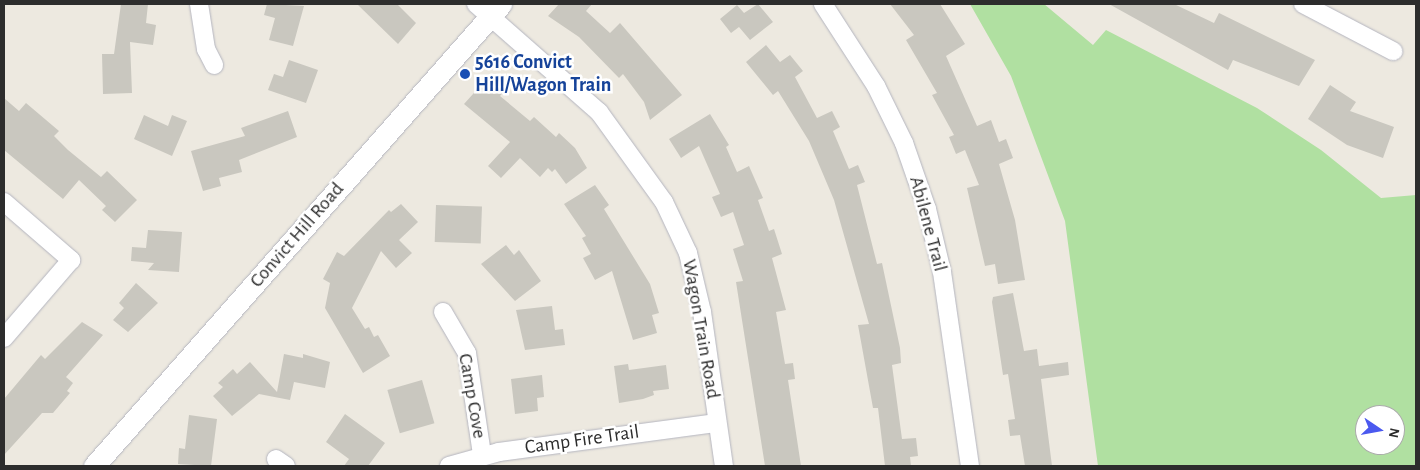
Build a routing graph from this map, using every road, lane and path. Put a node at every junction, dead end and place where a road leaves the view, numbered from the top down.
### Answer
1 (200, 4) edge
2 (823, 4) edge
3 (1303, 4) edge
4 (489, 8) edge
5 (1393, 51) dead end
6 (214, 65) dead end
7 (4, 202) edge
8 (443, 312) dead end
9 (4, 338) edge
10 (717, 423) junction
11 (482, 455) junction
12 (94, 466) edge
13 (449, 466) edge
14 (724, 466) edge
15 (970, 466) edge

1 - 6 street
2 - 15 street, Abilene Trail
3 - 5 street
4 - 10 street, Wagon Train Road
4 - 12 street, Convict Hill Road
7 - 9 street
8 - 11 street, Camp Cove
10 - 11 street, Camp Fire Trail
10 - 14 street, Wagon Train Road
11 - 13 street, Camp Fire Trail

